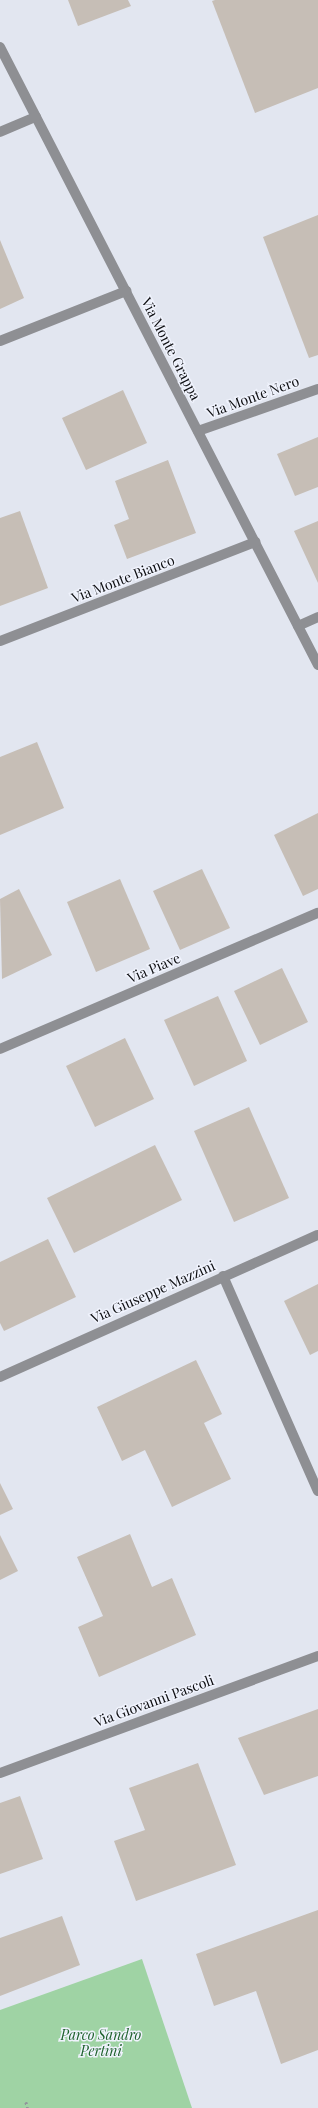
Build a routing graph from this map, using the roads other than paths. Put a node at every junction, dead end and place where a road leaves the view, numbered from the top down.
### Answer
1 (0, 47) edge
2 (36, 117) junction
3 (0, 132) edge
4 (126, 291) junction
5 (0, 341) edge
6 (318, 389) edge
7 (198, 431) junction
8 (255, 542) junction
9 (318, 617) edge
10 (298, 626) junction
11 (0, 642) edge
12 (318, 665) edge
13 (318, 914) edge
14 (0, 1048) edge
15 (318, 1235) edge
16 (223, 1276) junction
17 (0, 1377) edge
18 (318, 1491) edge
19 (318, 1656) edge
20 (0, 1772) edge

1 - 2 street, Via Monte Grappa
2 - 3 street
2 - 4 street, Via Monte Grappa
4 - 5 street
4 - 7 street, Via Monte Grappa
6 - 7 street, Via Monte Nero
7 - 8 street, Via Monte Grappa
8 - 10 street, Via Monte Grappa
8 - 11 street, Via Monte Bianco
9 - 10 street
10 - 12 street, Via Monte Grappa
13 - 14 street, Via Piave
15 - 16 street, Via Giuseppe Mazzini
16 - 17 street, Via Giuseppe Mazzini
16 - 18 street
19 - 20 street, Via Giovanni Pascoli

